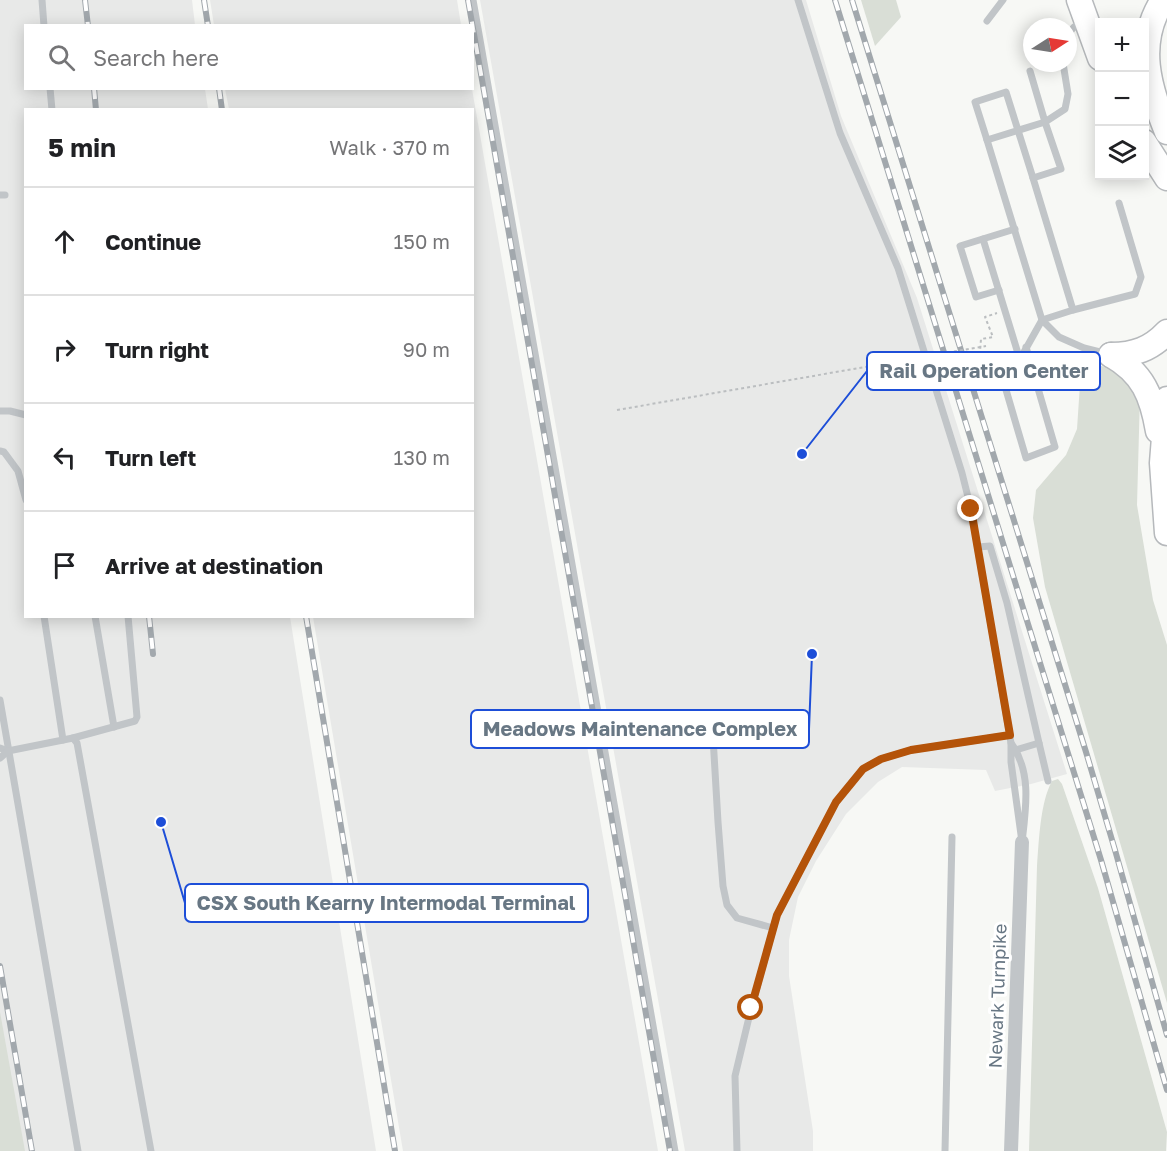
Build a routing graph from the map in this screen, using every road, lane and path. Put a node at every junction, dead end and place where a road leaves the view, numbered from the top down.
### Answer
1 (42, 0) edge
2 (473, 0) edge
3 (798, 0) edge
4 (1003, 0) edge
5 (1096, 0) edge
6 (1163, 0) edge
7 (1084, 20) edge
8 (987, 21) dead end
9 (44, 24) edge
10 (1095, 46) edge
11 (1031, 72) edge
12 (1064, 72) edge
13 (50, 90) edge
14 (52, 108) edge
15 (1149, 118) edge
16 (1046, 122) junction
17 (1018, 130) junction
18 (1167, 132) edge
19 (987, 140) junction
20 (1167, 147) edge
21 (1149, 150) edge
22 (1033, 178) junction
23 (1167, 178) edge
24 (1119, 203) dead end
25 (1015, 229) junction
26 (983, 239) junction
27 (999, 290) junction
28 (1073, 310) junction
29 (1005, 311) junction
30 (1042, 320) junction
31 (1167, 332) edge
32 (986, 346) dead end
33 (1026, 347) junction
34 (1111, 355) junction
35 (1020, 360) junction
36 (949, 388) dead end
37 (1167, 399) edge
38 (617, 410) dead end
39 (0, 411) edge
40 (24, 414) edge
41 (0, 451) edge
42 (1162, 463) junction
43 (24, 493) edge
44 (1167, 533) edge
45 (978, 547) junction
46 (44, 618) edge
47 (95, 618) edge
48 (128, 618) edge
49 (0, 700) edge
50 (114, 727) junction
51 (713, 737) dead end
52 (73, 738) junction
53 (1010, 739) junction
54 (63, 740) junction
55 (1039, 743) junction
56 (0, 748) edge
57 (1016, 750) junction
58 (8, 751) junction
59 (0, 758) edge
60 (1048, 781) dead end
61 (952, 837) dead end
62 (1022, 842) junction
63 (773, 928) junction
64 (78, 1151) edge
65 (151, 1151) edge
66 (675, 1151) edge
67 (737, 1151) edge
68 (945, 1151) edge
69 (1011, 1151) edge

1 - 9 lane
2 - 66 lane
3 - 45 lane
4 - 8 lane
5 - 7 highway
6 - 18 highway
7 - 10 highway
11 - 16 lane
12 - 16 lane
13 - 14 lane
15 - 20 highway
16 - 17 lane
16 - 22 lane
17 - 19 lane
17 - 19 lane
17 - 22 lane
19 - 25 lane
21 - 23 highway
22 - 28 lane
24 - 28 lane
25 - 26 lane
25 - 30 lane
26 - 27 lane
26 - 27 lane
27 - 29 lane
28 - 30 lane
29 - 35 lane
29 - 36 path
30 - 33 lane
30 - 34 lane
31 - 34 highway
32 - 38 path, bridge
33 - 35 lane
33 - 35 lane
34 - 42 highway
37 - 42 highway
39 - 40 lane
41 - 43 lane
42 - 44 highway
45 - 53 lane
45 - 55 lane
46 - 54 lane
47 - 50 lane
48 - 50 lane
49 - 58 lane
50 - 52 lane
51 - 63 lane
52 - 54 lane
52 - 65 lane
53 - 57 lane
53 - 62 lane
53 - 63 lane
54 - 58 lane
55 - 57 lane
55 - 60 lane
56 - 58 lane
57 - 62 lane
58 - 59 lane
58 - 64 lane
61 - 68 lane
62 - 69 street, Newark Turnpike
63 - 67 lane

